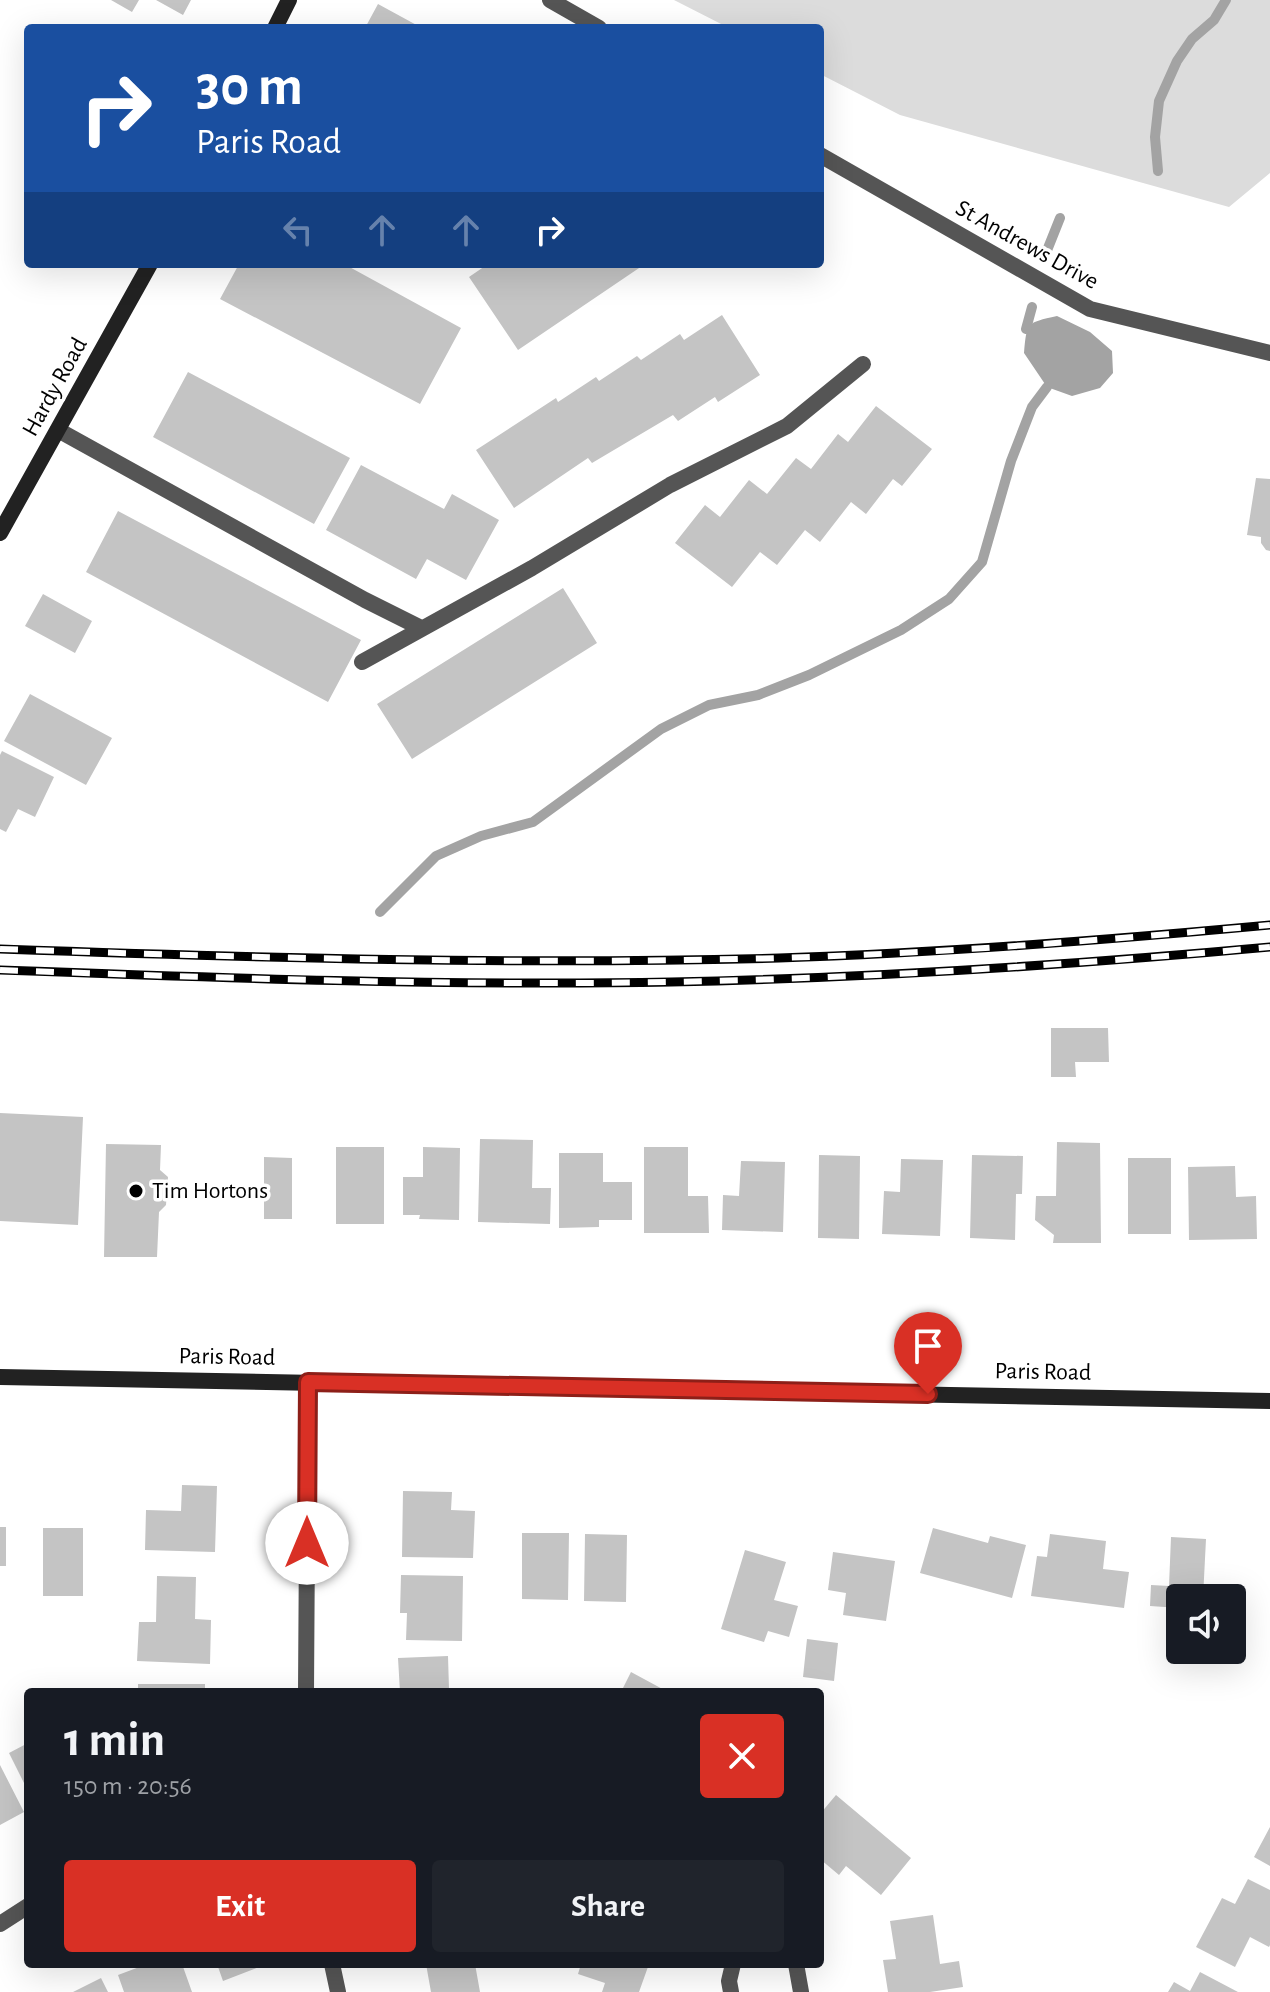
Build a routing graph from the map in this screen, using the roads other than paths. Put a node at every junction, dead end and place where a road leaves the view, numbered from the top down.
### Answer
1 (289, 0) edge
2 (550, 0) edge
3 (277, 24) edge
4 (592, 24) edge
5 (824, 157) edge
6 (148, 268) edge
7 (1270, 353) edge
8 (863, 364) dead end
9 (58, 430) junction
10 (0, 533) edge
11 (421, 628) junction
12 (362, 662) dead end
13 (0, 1377) edge
14 (308, 1382) junction
15 (1270, 1401) edge
16 (306, 1688) edge
17 (24, 1909) edge
18 (0, 1924) edge
19 (333, 1968) edge
20 (732, 1968) edge
21 (797, 1968) edge
22 (338, 1992) edge
23 (731, 1992) edge
24 (801, 1992) edge

1 - 3 main road
2 - 4 street
5 - 7 street, St Andrews Drive
6 - 9 main road, Hardy Road
8 - 11 street
9 - 10 main road, Hardy Road
9 - 11 street
11 - 12 street
13 - 14 main road, Paris Road
14 - 15 main road, Paris Road
14 - 16 street
17 - 18 street
19 - 22 street
20 - 23 street
21 - 24 street

